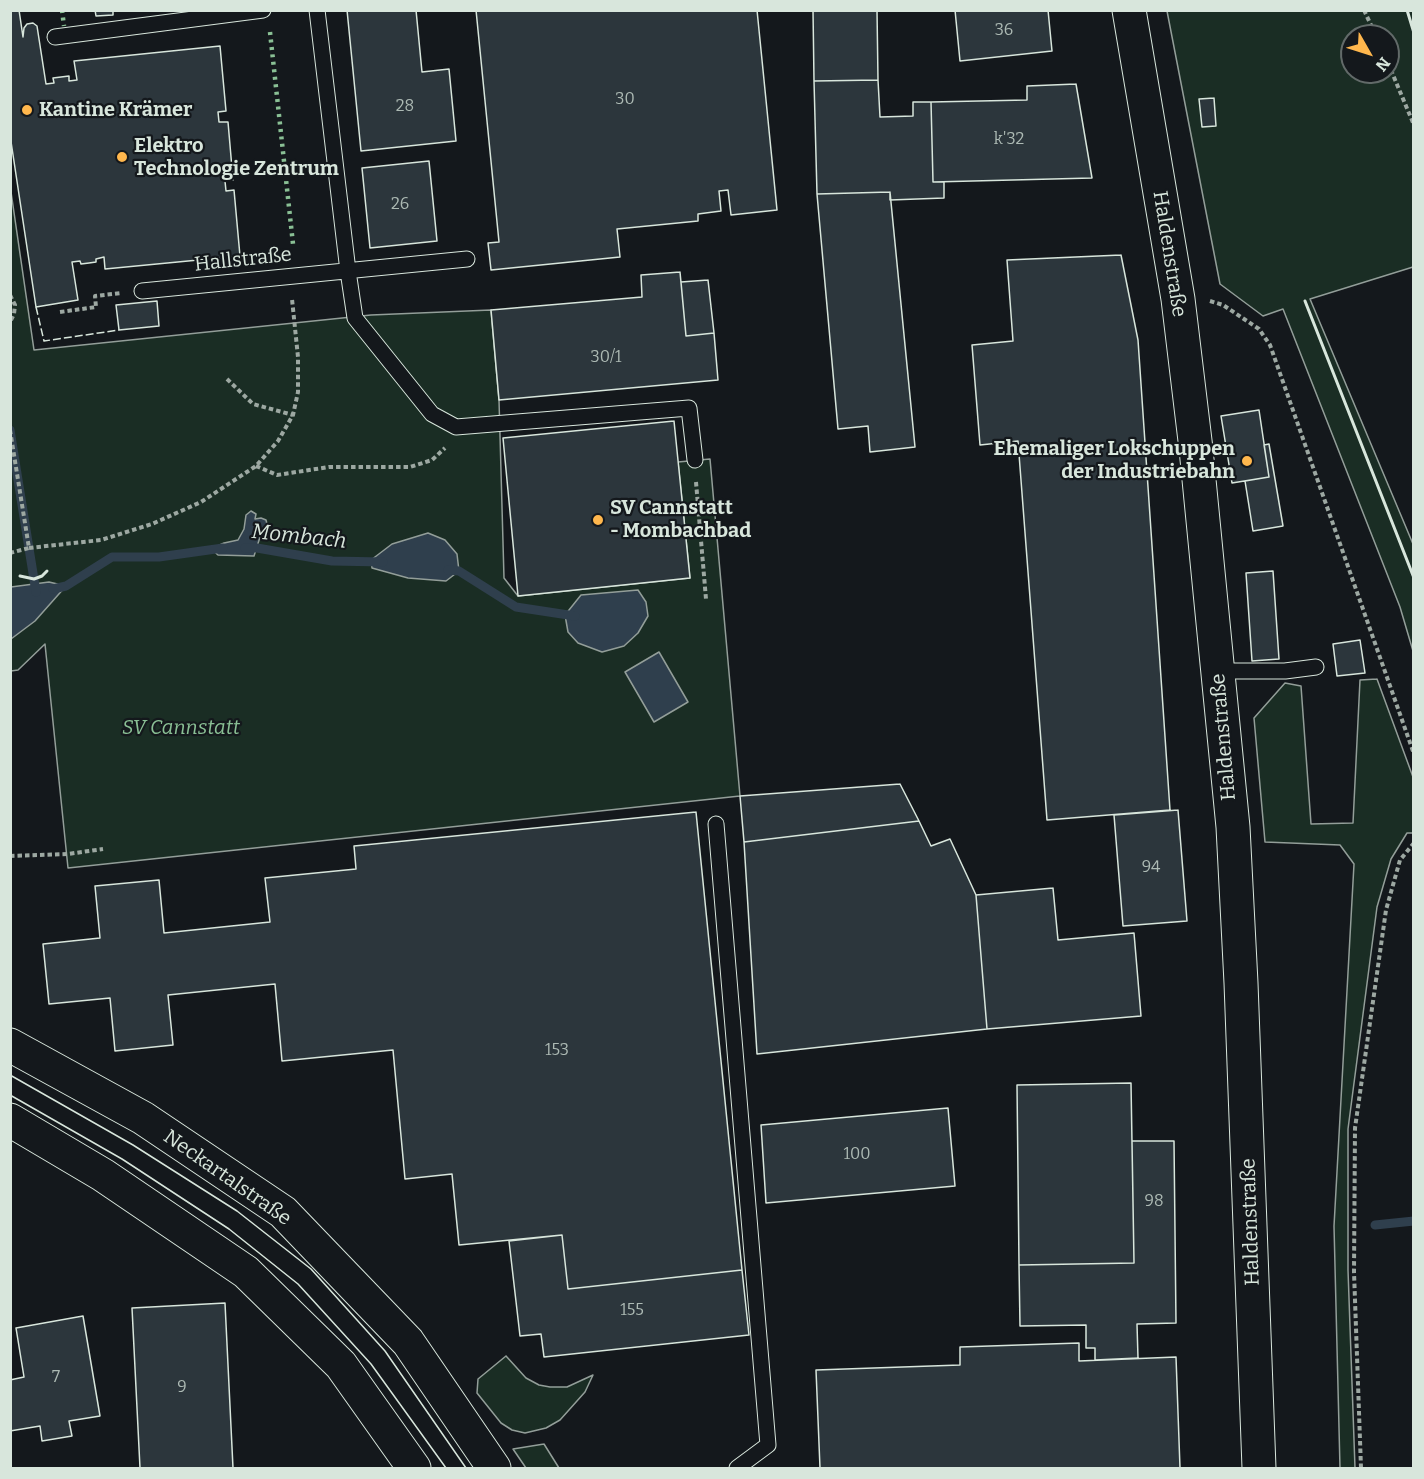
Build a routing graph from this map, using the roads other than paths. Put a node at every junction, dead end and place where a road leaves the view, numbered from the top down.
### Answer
1 (263, 10) edge
2 (317, 10) edge
3 (1129, 10) edge
4 (55, 37) dead end
5 (466, 259) dead end
6 (348, 271) junction
7 (142, 291) road end
8 (694, 460) road end
9 (1316, 667) dead end
10 (1218, 671) junction
11 (716, 824) dead end
12 (10, 1045) edge
13 (10, 1120) edge
14 (414, 1468) edge
15 (494, 1468) edge
16 (737, 1468) edge
17 (1259, 1468) edge

1 - 4 lane
2 - 6 lane
3 - 10 street, Haldenstraße
5 - 6 lane, Hallstraße
6 - 7 lane, Hallstraße
6 - 8 lane
9 - 10 lane
10 - 17 street, Haldenstraße
11 - 16 lane
12 - 15 street, Neckartalstraße
13 - 14 street

